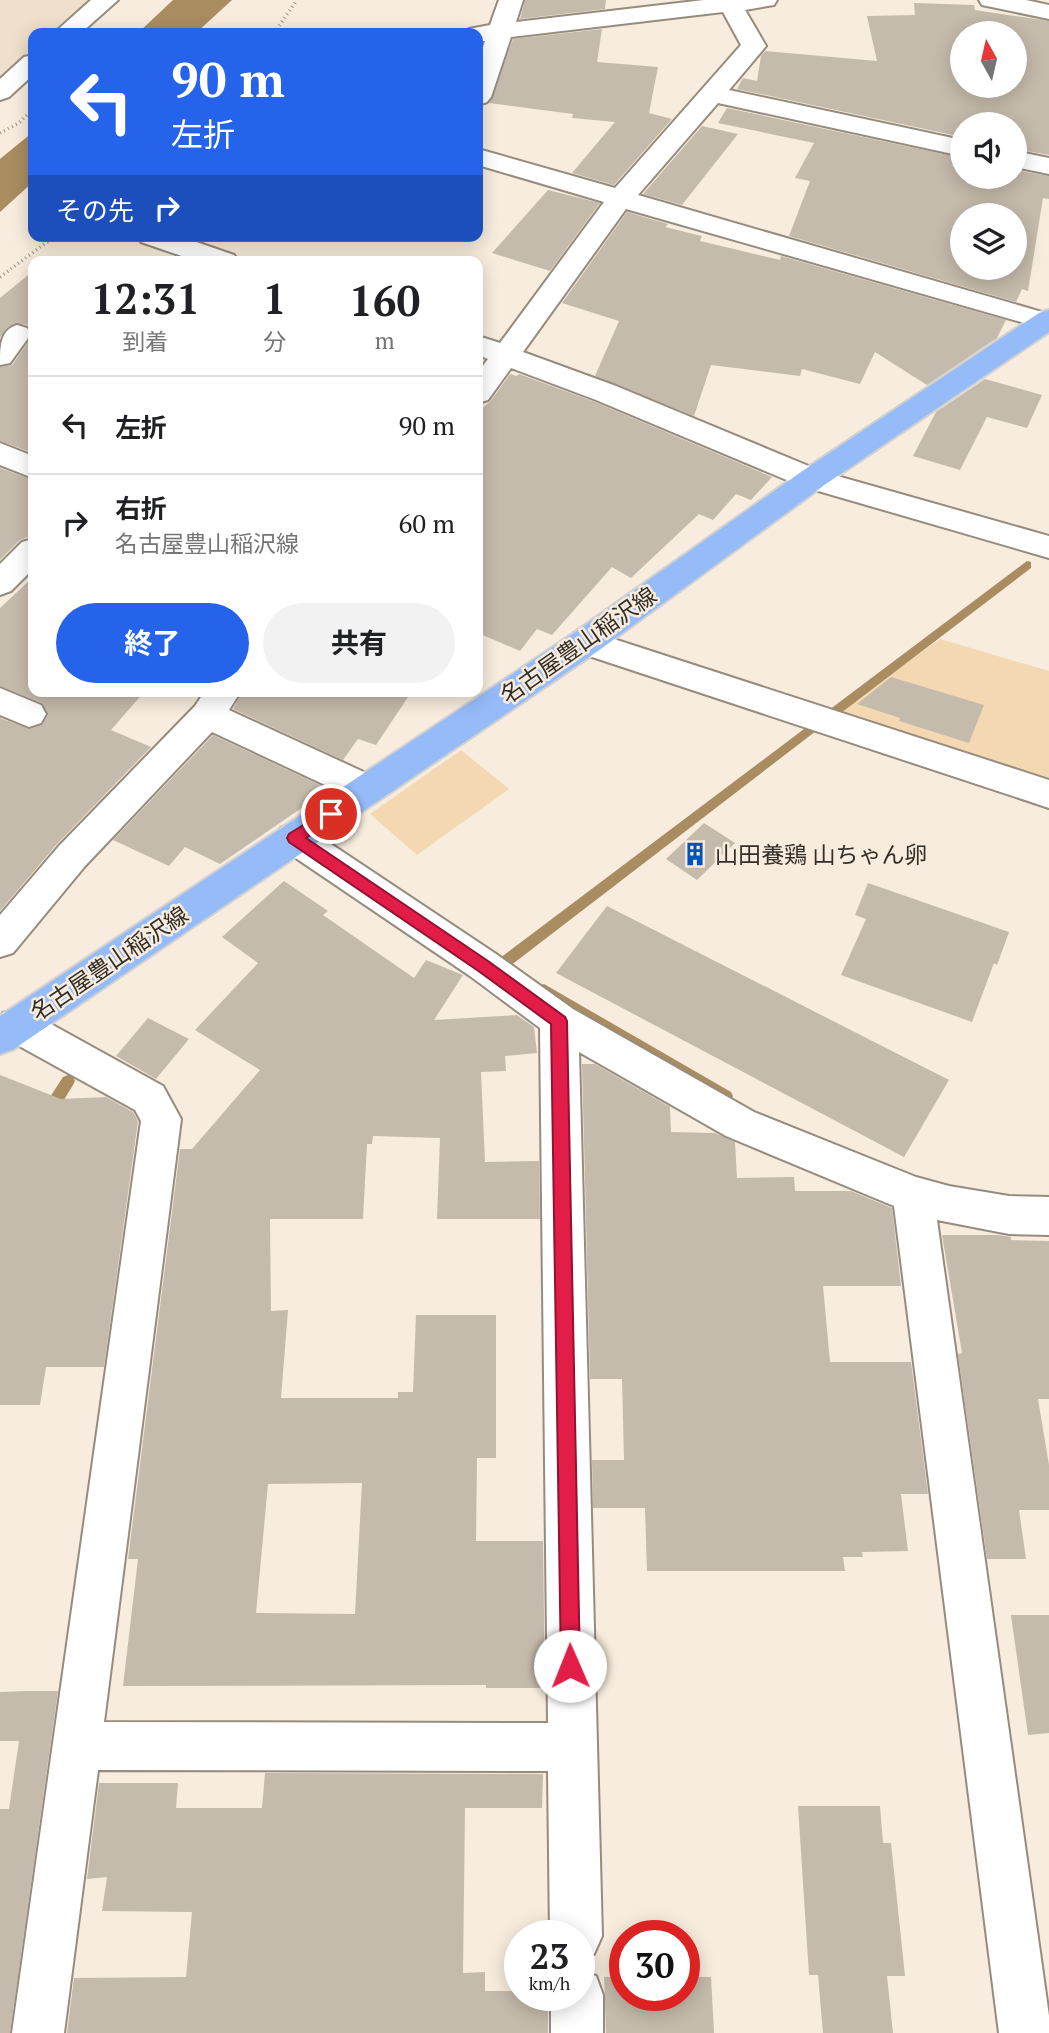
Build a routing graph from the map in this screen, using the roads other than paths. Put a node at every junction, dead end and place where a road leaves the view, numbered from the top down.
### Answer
1 (106, 0) edge
2 (512, 0) edge
3 (765, 0) edge
4 (991, 0) edge
5 (686, 4) edge
6 (730, 4) junction
7 (1049, 12) edge
8 (72, 28) edge
9 (489, 33) edge
10 (483, 68) edge
11 (28, 69) edge
12 (11, 91) edge
13 (710, 94) junction
14 (950, 145) edge
15 (483, 159) edge
16 (1027, 161) edge
17 (1049, 166) edge
18 (619, 200) junction
19 (169, 242) edge
20 (209, 256) edge
21 (1047, 320) edge
22 (492, 350) edge
23 (483, 378) edge
24 (0, 453) edge
25 (28, 466) edge
26 (812, 479) junction
27 (1049, 547) edge
28 (28, 558) edge
29 (14, 581) edge
30 (586, 642) junction
31 (216, 703) edge
32 (367, 789) junction
33 (1049, 794) edge
34 (294, 838) junction
35 (0, 942) edge
36 (559, 1021) junction
37 (6, 1030) edge
38 (913, 1195) junction
39 (1049, 1216) edge
40 (77, 1746) junction
41 (572, 1747) junction
42 (576, 1920) edge
43 (577, 2011) edge
44 (38, 2033) edge
45 (577, 2033) edge
46 (1026, 2033) edge

1 - 8 street
2 - 9 street
3 - 6 street
4 - 7 street
5 - 6 street
5 - 9 street
6 - 13 street
9 - 10 street
11 - 12 street
13 - 14 street
13 - 18 street
15 - 18 street
16 - 17 street
18 - 21 street
18 - 22 street
19 - 20 street
21 - 26 main road, 名古屋豊山稲沢線
22 - 23 street
22 - 26 street
24 - 25 street
26 - 27 street
26 - 30 main road, 名古屋豊山稲沢線
28 - 29 street
30 - 32 main road, 名古屋豊山稲沢線
30 - 33 street
31 - 32 street
31 - 35 street
32 - 34 main road, 名古屋豊山稲沢線
34 - 36 street
34 - 37 main road, 名古屋豊山稲沢線
36 - 38 street
36 - 41 street
37 - 40 street
38 - 39 street
38 - 46 street
40 - 41 street
40 - 44 street
41 - 42 street
43 - 45 street

